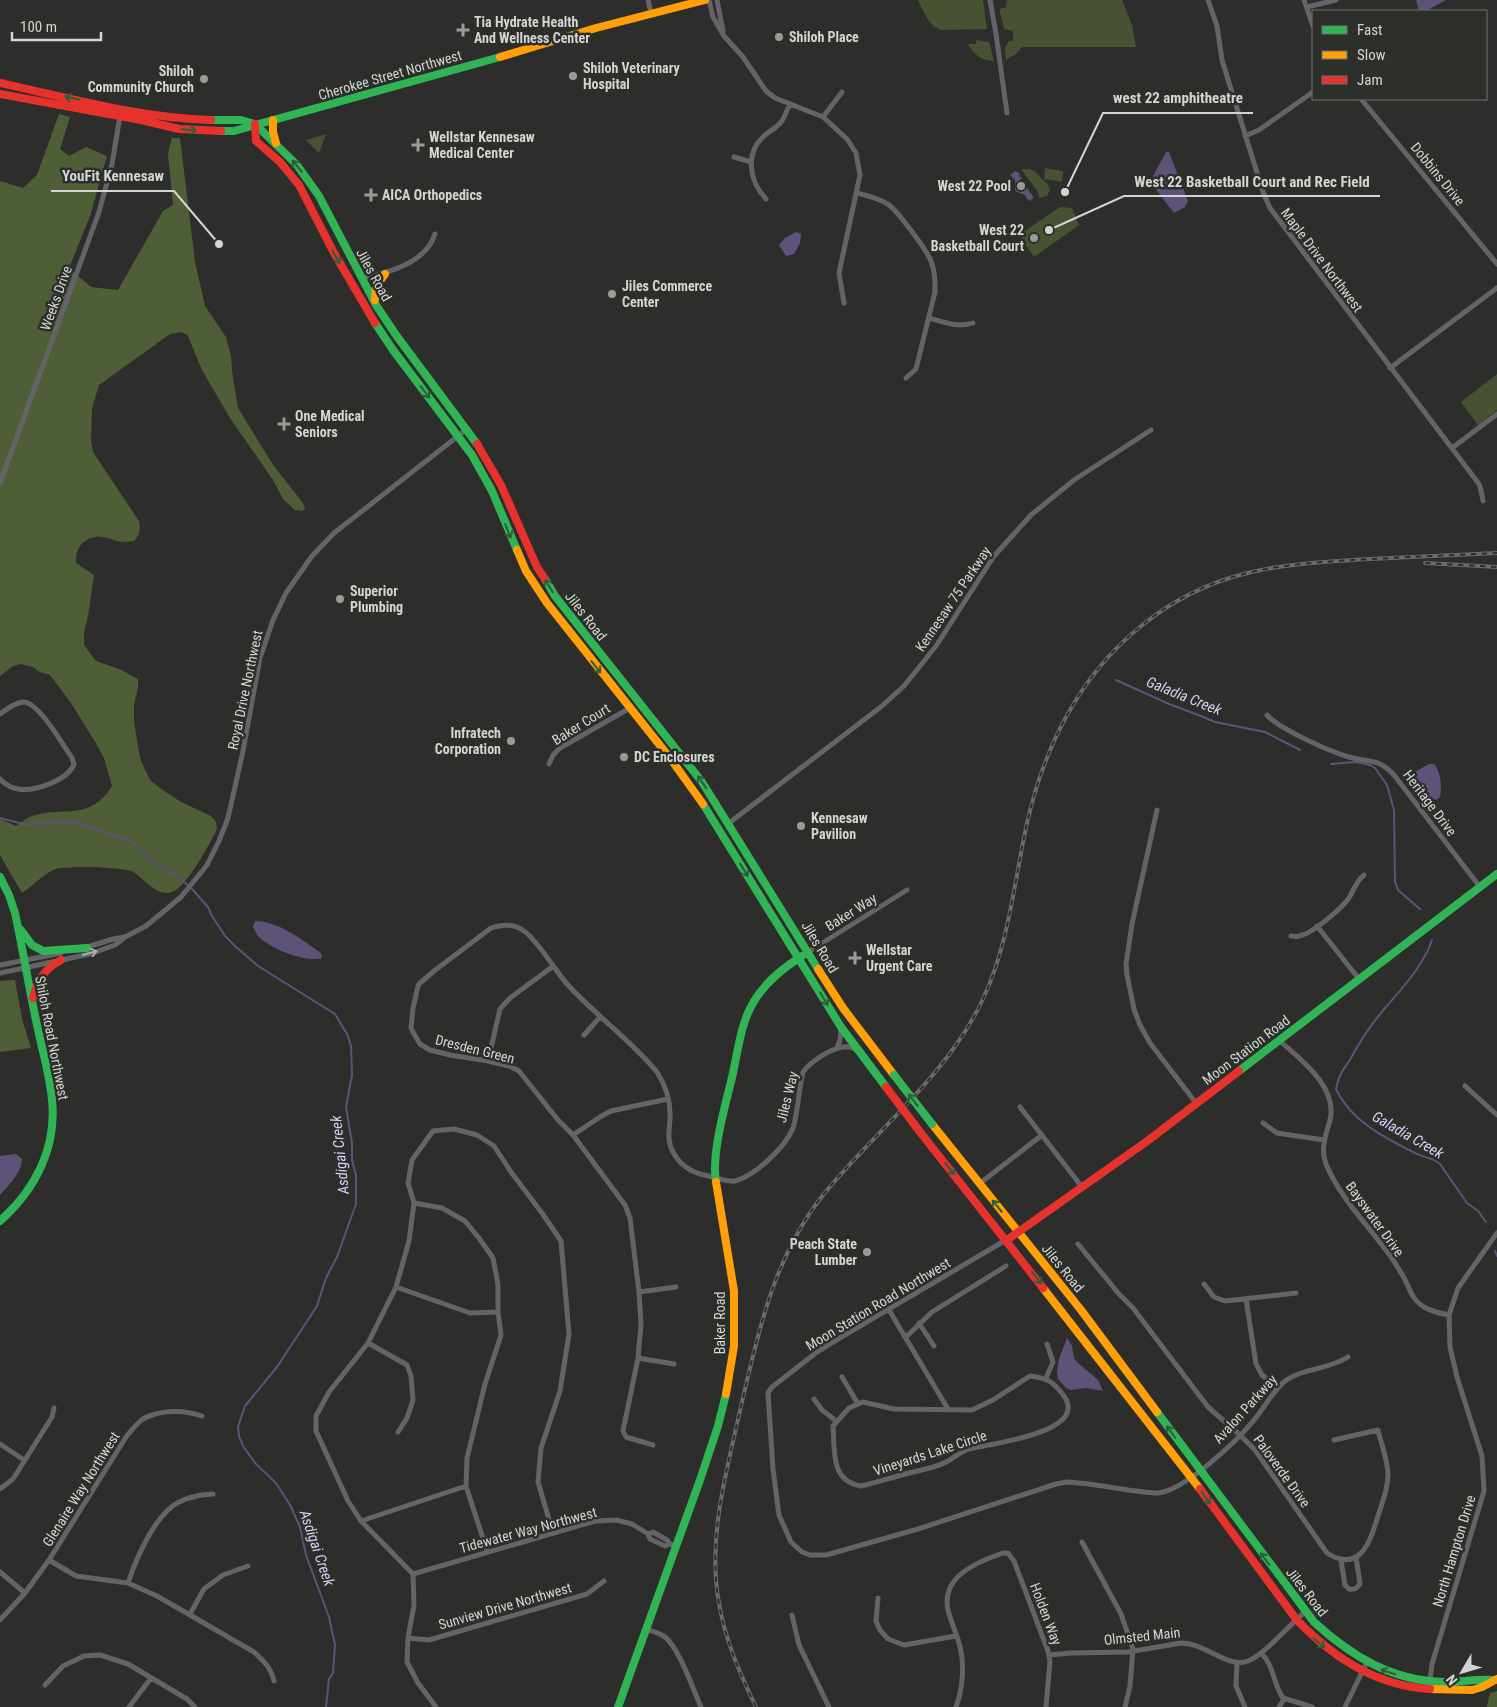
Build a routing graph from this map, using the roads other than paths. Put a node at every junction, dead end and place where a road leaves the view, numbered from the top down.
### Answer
1 (648, 0) edge
2 (707, 0) edge
3 (717, 0) edge
4 (990, 0) edge
5 (1208, 0) edge
6 (1304, 0) edge
7 (1336, 0) edge
8 (1306, 7) junction
9 (652, 13) junction
10 (1312, 23) edge
11 (724, 36) junction
12 (0, 83) edge
13 (842, 92) dead end
14 (1312, 93) edge
15 (0, 94) edge
16 (1362, 100) edge
17 (790, 104) junction
18 (1007, 114) dead end
19 (120, 116) junction
20 (823, 117) junction
21 (273, 120) junction
22 (255, 124) junction
23 (1245, 136) junction
24 (276, 143) junction
25 (734, 157) dead end
26 (751, 162) junction
27 (857, 193) junction
28 (766, 199) dead end
29 (435, 234) dead end
30 (1497, 264) edge
31 (385, 274) junction
32 (362, 278) junction
33 (1497, 288) edge
34 (844, 303) dead end
35 (376, 304) junction
36 (929, 318) junction
37 (973, 323) dead end
38 (1390, 368) junction
39 (906, 378) dead end
40 (1497, 414) edge
41 (467, 429) junction
42 (1151, 430) dead end
43 (458, 436) junction
44 (1452, 448) junction
45 (0, 484) edge
46 (1482, 501) dead end
47 (630, 708) junction
48 (0, 714) edge
49 (1267, 715) dead end
50 (549, 764) dead end
51 (0, 779) edge
52 (1157, 810) dead end
53 (729, 823) junction
54 (1497, 874) edge
55 (1364, 876) dead end
56 (0, 878) edge
57 (1480, 887) junction
58 (906, 890) dead end
59 (18, 926) junction
60 (1317, 926) junction
61 (1291, 936) dead end
62 (125, 937) junction
63 (87, 948) junction
64 (808, 952) junction
65 (798, 958) junction
66 (61, 960) junction
67 (25, 964) junction
68 (0, 965) edge
69 (552, 967) junction
70 (0, 973) edge
71 (1359, 979) junction
72 (32, 1000) junction
73 (600, 1017) junction
74 (841, 1027) junction
75 (584, 1035) dead end
76 (1280, 1040) junction
77 (836, 1048) junction
78 (857, 1050) junction
79 (488, 1061) junction
80 (1465, 1086) dead end
81 (668, 1099) junction
82 (1196, 1104) junction
83 (1020, 1107) dead end
84 (1497, 1115) edge
85 (1263, 1123) dead end
86 (573, 1135) junction
87 (1042, 1135) junction
88 (1324, 1140) junction
89 (715, 1178) junction
90 (980, 1184) junction
91 (1082, 1188) junction
92 (414, 1204) junction
93 (0, 1221) edge
94 (1018, 1232) junction
95 (1497, 1233) edge
96 (1006, 1240) junction
97 (1078, 1244) dead end
98 (1006, 1266) dead end
99 (1204, 1284) dead end
100 (396, 1287) junction
101 (676, 1287) dead end
102 (639, 1292) junction
103 (1296, 1293) dead end
104 (1246, 1299) junction
105 (889, 1310) junction
106 (498, 1312) junction
107 (1449, 1315) junction
108 (919, 1324) junction
109 (906, 1337) junction
110 (368, 1343) junction
111 (1047, 1344) dead end
112 (934, 1346) dead end
113 (1348, 1357) dead end
114 (638, 1358) junction
115 (674, 1364) dead end
116 (842, 1377) dead end
117 (1046, 1378) junction
118 (1277, 1388) junction
119 (814, 1399) dead end
120 (858, 1404) junction
121 (54, 1408) dead end
122 (948, 1409) junction
123 (202, 1416) dead end
124 (836, 1420) junction
125 (398, 1432) dead end
126 (1240, 1435) junction
127 (1334, 1440) dead end
128 (0, 1444) edge
129 (653, 1445) dead end
130 (24, 1460) junction
131 (1200, 1471) junction
132 (1192, 1478) junction
133 (466, 1486) junction
134 (0, 1489) edge
135 (213, 1494) dead end
136 (362, 1521) junction
137 (553, 1533) junction
138 (1082, 1542) dead end
139 (673, 1545) junction
140 (487, 1551) junction
141 (1356, 1558) junction
142 (50, 1560) junction
143 (1341, 1560) junction
144 (248, 1566) dead end
145 (0, 1572) edge
146 (413, 1574) junction
147 (604, 1581) dead end
148 (128, 1583) junction
149 (25, 1593) junction
150 (878, 1598) dead end
151 (1304, 1612) junction
152 (190, 1614) junction
153 (792, 1614) dead end
154 (1296, 1619) junction
155 (0, 1620) edge
156 (646, 1629) junction
157 (956, 1636) junction
158 (408, 1638) junction
159 (1134, 1651) junction
160 (1261, 1652) junction
161 (1049, 1656) junction
162 (1237, 1662) junction
163 (1367, 1662) junction
164 (1363, 1671) junction
165 (151, 1678) junction
166 (1496, 1680) edge
167 (274, 1681) dead end
168 (1430, 1681) junction
169 (45, 1685) dead end
170 (1284, 1699) junction
171 (129, 1707) edge
172 (194, 1707) edge
173 (436, 1707) edge
174 (618, 1707) edge
175 (701, 1707) edge
176 (829, 1707) edge
177 (956, 1707) edge
178 (1046, 1707) edge
179 (1125, 1707) edge
180 (1245, 1707) edge
181 (1279, 1707) edge
182 (1312, 1707) edge
183 (1345, 1707) edge

1 - 9 street
2 - 9 street, Cherokee Street Northwest
2 - 11 street
3 - 11 street
4 - 18 street
5 - 23 street, Maple Drive Northwest
6 - 8 street
7 - 8 street
8 - 10 street
9 - 21 street, Cherokee Street Northwest
11 - 17 street
22 -> 12 street, Cherokee Street Northwest
13 - 20 street
14 - 23 street
15 - 19 street, Cherokee Street Northwest
16 - 30 street, Dobbins Drive
17 - 20 street
17 - 26 street
19 -> 22 street, Cherokee Street Northwest
19 - 45 street, Weeks Drive
20 - 27 street
21 - 22 street, Cherokee Street Northwest
21 - 24 street
22 - 24 street, Jiles Road
22 -> 43 street, Jiles Road
23 - 38 street, Maple Drive Northwest
32 -> 24 street, Jiles Road
25 - 26 street
26 - 28 street
27 - 34 street
27 - 36 street
29 - 31 street
31 - 32 street
31 - 35 street
32 - 35 street, Jiles Road
33 - 38 street
35 - 41 street, Jiles Road
36 - 37 street
36 - 39 street
38 - 44 street, Maple Drive Northwest
40 - 44 street
41 - 43 street, Royal Drive Northwest
53 -> 41 street, Jiles Road
42 - 53 street, Kennesaw 75 Parkway
43 -> 47 street, Jiles Road
43 - 62 street, Royal Drive Northwest
44 - 46 street, Maple Drive Northwest
47 - 50 street, Baker Court
47 -> 65 street, Jiles Road
48 - 51 street
49 - 57 street, Heritage Drive
52 - 82 street
53 - 64 street, Jiles Road
54 - 57 street, Moon Station Road
55 - 60 street
56 - 59 street, Shiloh Road Northwest
57 - 71 street, Moon Station Road
58 - 64 street, Baker Way
59 - 63 street
59 - 67 street, Shiloh Road Northwest
60 - 61 street
60 - 71 street
62 - 63 street, Royal Drive Northwest
66 -> 62 street, Royal Drive Northwest
63 - 67 street, Royal Drive Northwest
64 - 65 street, Baker Road
90 -> 64 street, Jiles Road, bridge
65 -> 74 street, Jiles Road
65 - 89 street, Baker Road
66 - 67 street, Royal Drive Northwest
66 - 72 street
67 - 68 street
67 - 70 street
67 - 72 street, Shiloh Road Northwest
69 - 73 street, Dresden Green
69 - 79 street
69 - 79 street, Dresden Green
71 - 76 street, Moon Station Road
72 - 93 street, Shiloh Road Northwest
73 - 75 street
73 - 81 street, Dresden Green
74 - 77 street
74 - 78 street, Jiles Road
76 - 82 street, Moon Station Road
76 - 88 street, Bayswater Drive
77 - 78 street
77 - 89 street, Jiles Way
78 -> 96 street, Jiles Road, bridge
79 - 86 street, Dresden Green
80 - 84 street
81 - 86 street
81 - 89 street, Dresden Green
82 - 91 street, Moon Station Road
83 - 87 street
85 - 88 street
86 - 102 street, Dresden Green
87 - 90 street
87 - 91 street
88 - 107 street, Bayswater Drive
89 - 139 street, Baker Road
94 -> 90 street, Jiles Road
91 - 94 street, Moon Station Road
92 - 100 street
92 - 106 street
92 - 137 street
94 - 96 street, Moon Station Road
131 -> 94 street, Jiles Road
95 - 107 street, North Hampton Drive
96 - 105 street, Moon Station Road Northwest
96 -> 132 street, Jiles Road
97 - 126 street, Paloverde Drive
98 - 108 street
99 - 104 street
100 - 106 street
100 - 110 street
101 - 102 street
102 - 114 street, Dresden Green
103 - 104 street
104 - 118 street
105 - 109 street
105 - 132 street, Moon Station Road Northwest
106 - 133 street
107 - 168 street, North Hampton Drive
108 - 109 street
108 - 112 street
109 - 122 street
110 - 125 street
110 - 136 street
111 - 117 street
113 - 118 street, Avalon Parkway
114 - 115 street
114 - 129 street, Dresden Green
116 - 120 street
117 - 122 street, Vineyards Lake Circle
117 - 124 street, Vineyards Lake Circle
118 - 126 street, Avalon Parkway
119 - 124 street
120 - 122 street, Vineyards Lake Circle
120 - 124 street
121 - 130 street
123 - 142 street, Glenaire Way Northwest
126 - 131 street, Avalon Parkway
126 - 143 street, Paloverde Drive
127 - 141 street
128 - 130 street
130 - 134 street
131 - 132 street, Avalon Parkway
151 -> 131 street, Jiles Road
132 -> 154 street, Jiles Road
133 - 136 street
133 - 140 street
135 - 148 street
136 - 146 street
137 - 139 street, Tidewater Way Northwest
137 - 140 street, Tidewater Way Northwest
138 - 159 street
139 - 156 street, Baker Road
140 - 146 street, Tidewater Way Northwest
141 - 143 street
141 - 143 street
142 - 148 street
142 - 149 street, Glenaire Way Northwest
144 - 152 street
145 - 149 street
146 - 158 street
147 - 158 street, Sunview Drive Northwest
148 - 152 street
149 - 155 street, Glenaire Way Northwest
150 - 157 street
151 - 154 street
151 - 163 street, Jiles Road
152 - 167 street
153 - 176 street
154 - 160 street
154 -> 164 street, Jiles Road
156 - 174 street, Baker Road
156 - 175 street
157 - 161 street, Holden Way
157 - 177 street, Holden Way
158 - 173 street
159 - 161 street, Olmsted Main
159 - 162 street, Olmsted Main
159 - 179 street
160 - 162 street
160 - 170 street
161 - 178 street, Holden Way
162 - 180 street
163 - 164 street
168 -> 163 street, Jiles Road
164 - 166 street, Jiles Road
164 - 183 street
165 - 169 street
165 - 171 street
165 - 172 street
166 - 168 street, Jiles Road
170 - 181 street
170 - 182 street

